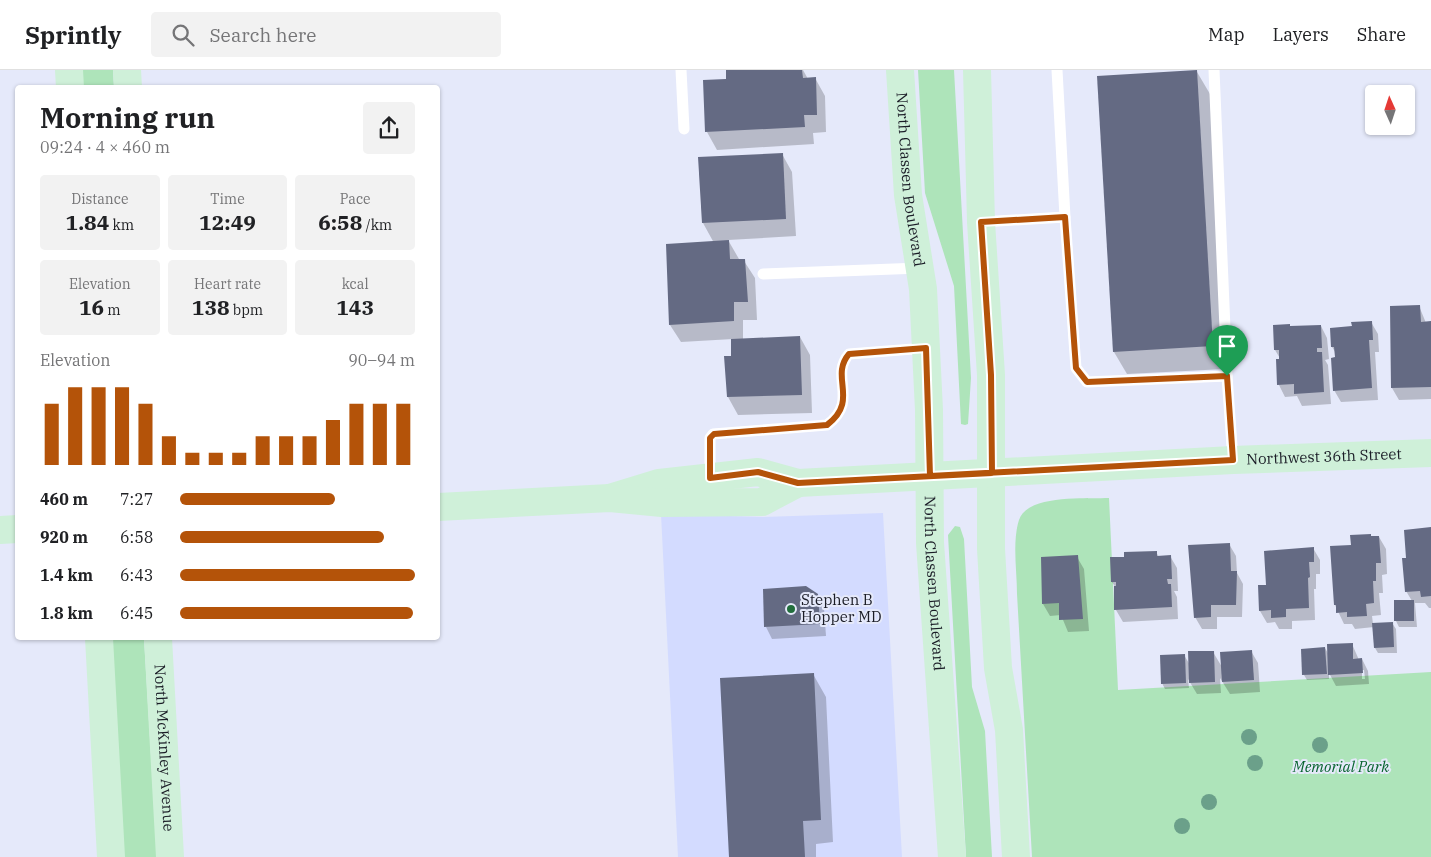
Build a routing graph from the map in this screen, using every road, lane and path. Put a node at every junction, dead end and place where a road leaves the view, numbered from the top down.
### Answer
1 (69, 70) edge
2 (127, 70) edge
3 (681, 70) edge
4 (900, 70) edge
5 (976, 70) edge
6 (1057, 70) edge
7 (1214, 70) edge
8 (70, 85) edge
9 (128, 85) edge
10 (684, 129) dead end
11 (1065, 217) junction
12 (981, 222) junction
13 (920, 268) junction
14 (763, 274) dead end
15 (926, 348) junction
16 (1227, 376) junction
17 (1431, 453) edge
18 (1233, 460) junction
19 (992, 473) junction
20 (930, 476) junction
21 (710, 478) junction
22 (798, 483) junction
23 (610, 498) junction
24 (440, 507) edge
25 (15, 529) edge
26 (0, 530) edge
27 (99, 640) edge
28 (158, 640) edge
29 (111, 857) edge
30 (170, 857) edge
31 (952, 857) edge
32 (1016, 857) edge

1 - 8 main road
2 - 9 main road
3 - 10 lane
4 - 13 main road, North Classen Boulevard
5 - 12 main road
6 - 11 lane
7 - 16 lane
11 - 12 lane
11 - 16 lane
12 - 19 main road
13 - 14 lane
13 - 15 main road, North Classen Boulevard
15 - 20 main road, North Classen Boulevard
15 - 21 lane
16 - 18 lane
17 - 18 main road, Northwest 36th Street
18 - 19 main road, Northwest 36th Street
19 - 20 main road, Northwest 36th Street
19 - 32 main road
20 - 22 main road, Northwest 36th Street
20 - 31 main road, North Classen Boulevard
21 - 22 main road, Northwest 36th Street
21 - 23 main road, Northwest 36th Street
22 - 23 main road, Northwest 36th Street
23 - 24 main road, Northwest 36th Street
25 - 26 main road
27 - 29 main road
28 - 30 main road, North McKinley Avenue

